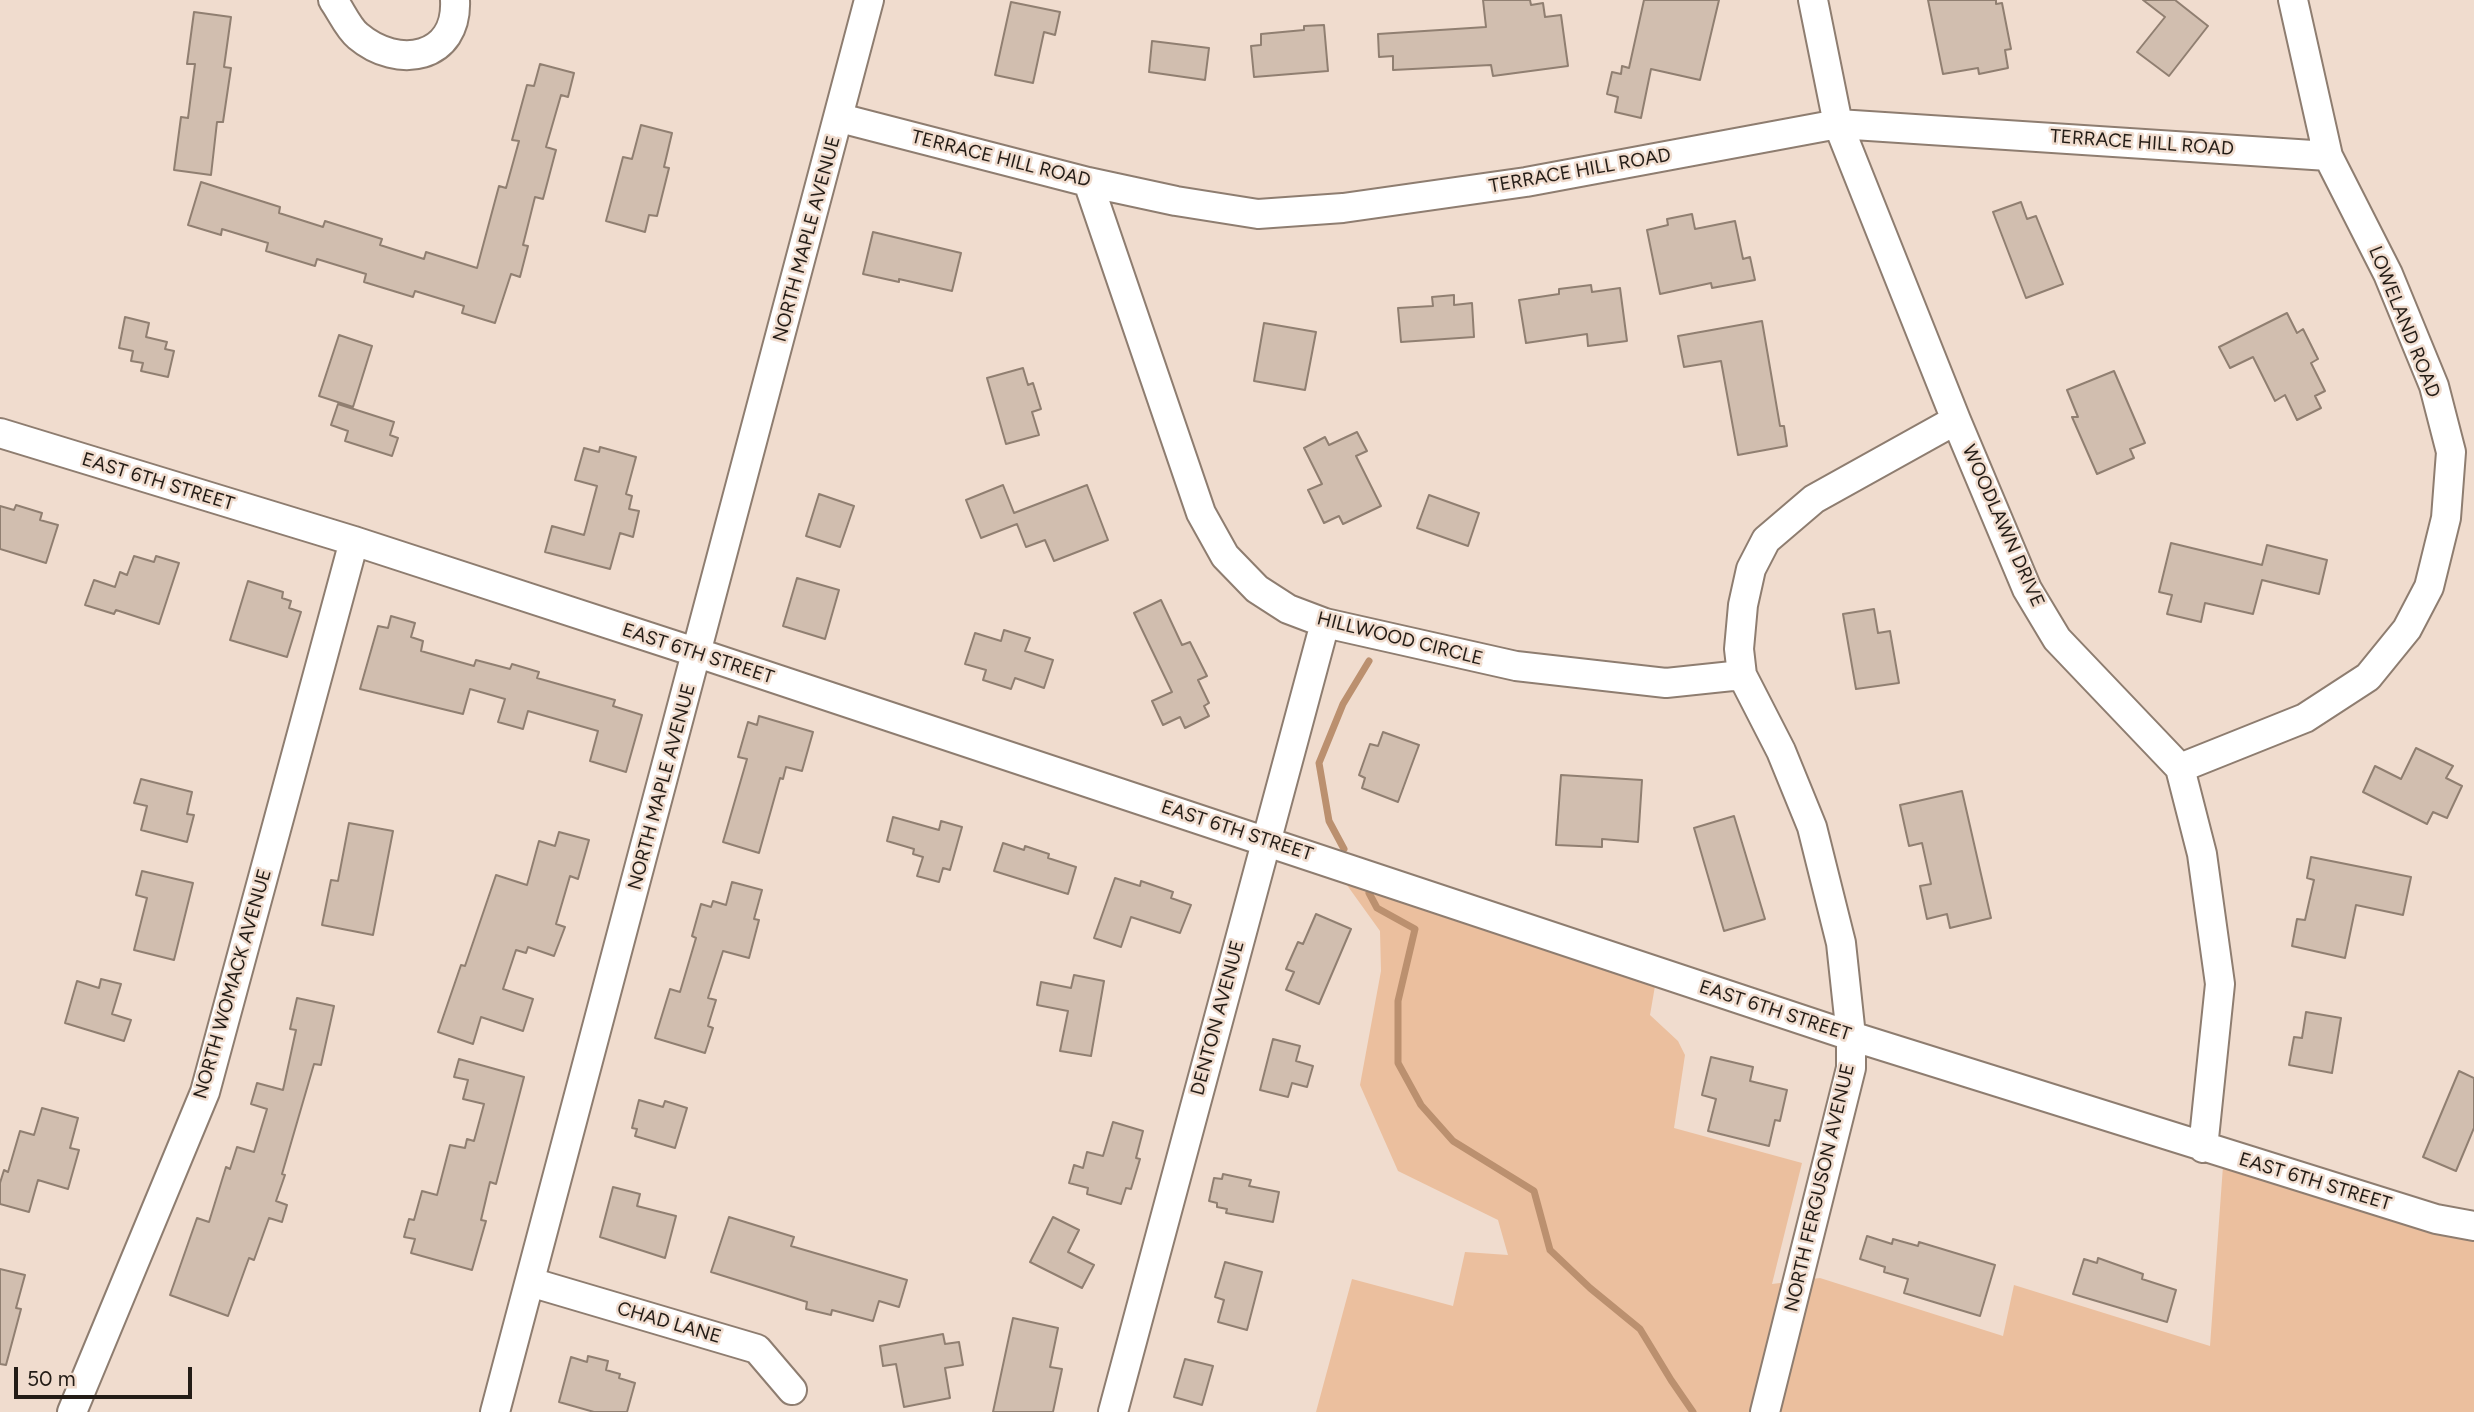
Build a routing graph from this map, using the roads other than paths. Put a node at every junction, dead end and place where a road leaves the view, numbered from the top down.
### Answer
1 (333, 0) edge
2 (455, 0) edge
3 (869, 0) edge
4 (1813, 0) edge
5 (2293, 0) edge
6 (840, 118) junction
7 (1838, 124) junction
8 (2328, 156) junction
9 (1088, 182) junction
10 (1956, 420) junction
11 (0, 433) edge
12 (354, 541) junction
13 (1325, 623) junction
14 (698, 653) junction
15 (1742, 675) junction
16 (2180, 768) junction
17 (1266, 841) junction
18 (1852, 1036) junction
19 (2203, 1148) junction
20 (2474, 1226) edge
21 (530, 1282) junction
22 (792, 1390) dead end
23 (72, 1412) edge
24 (495, 1412) edge
25 (1112, 1412) edge
26 (1765, 1412) edge

1 - 2 street
3 - 6 street, NORTH MAPLE AVENUE
4 - 7 street, WOODLAWN DRIVE
5 - 8 street, LOWELAND ROAD
6 - 9 street, TERRACE HILL ROAD
6 - 14 street, NORTH MAPLE AVENUE
7 - 8 street, TERRACE HILL ROAD
7 - 9 street, TERRACE HILL ROAD
7 - 10 street, WOODLAWN DRIVE
8 - 16 street, LOWELAND ROAD
9 - 13 street, HILLWOOD CIRCLE
10 - 15 street, NORTH FERGUSON AVENUE
10 - 16 street, WOODLAWN DRIVE
11 - 12 street, EAST 6TH STREET
12 - 14 street, EAST 6TH STREET
12 - 23 street, NORTH WOMACK AVENUE
13 - 15 street, HILLWOOD CIRCLE
13 - 17 street, DENTON AVENUE
14 - 17 street, EAST 6TH STREET
14 - 21 street, NORTH MAPLE AVENUE
15 - 18 street, NORTH FERGUSON AVENUE
16 - 19 street, WOODLAWN DRIVE
17 - 18 street, EAST 6TH STREET
17 - 25 street, DENTON AVENUE
18 - 19 street, EAST 6TH STREET
18 - 26 street, NORTH FERGUSON AVENUE
19 - 20 street, EAST 6TH STREET
21 - 22 street, CHAD LANE
21 - 24 street, NORTH MAPLE AVENUE

